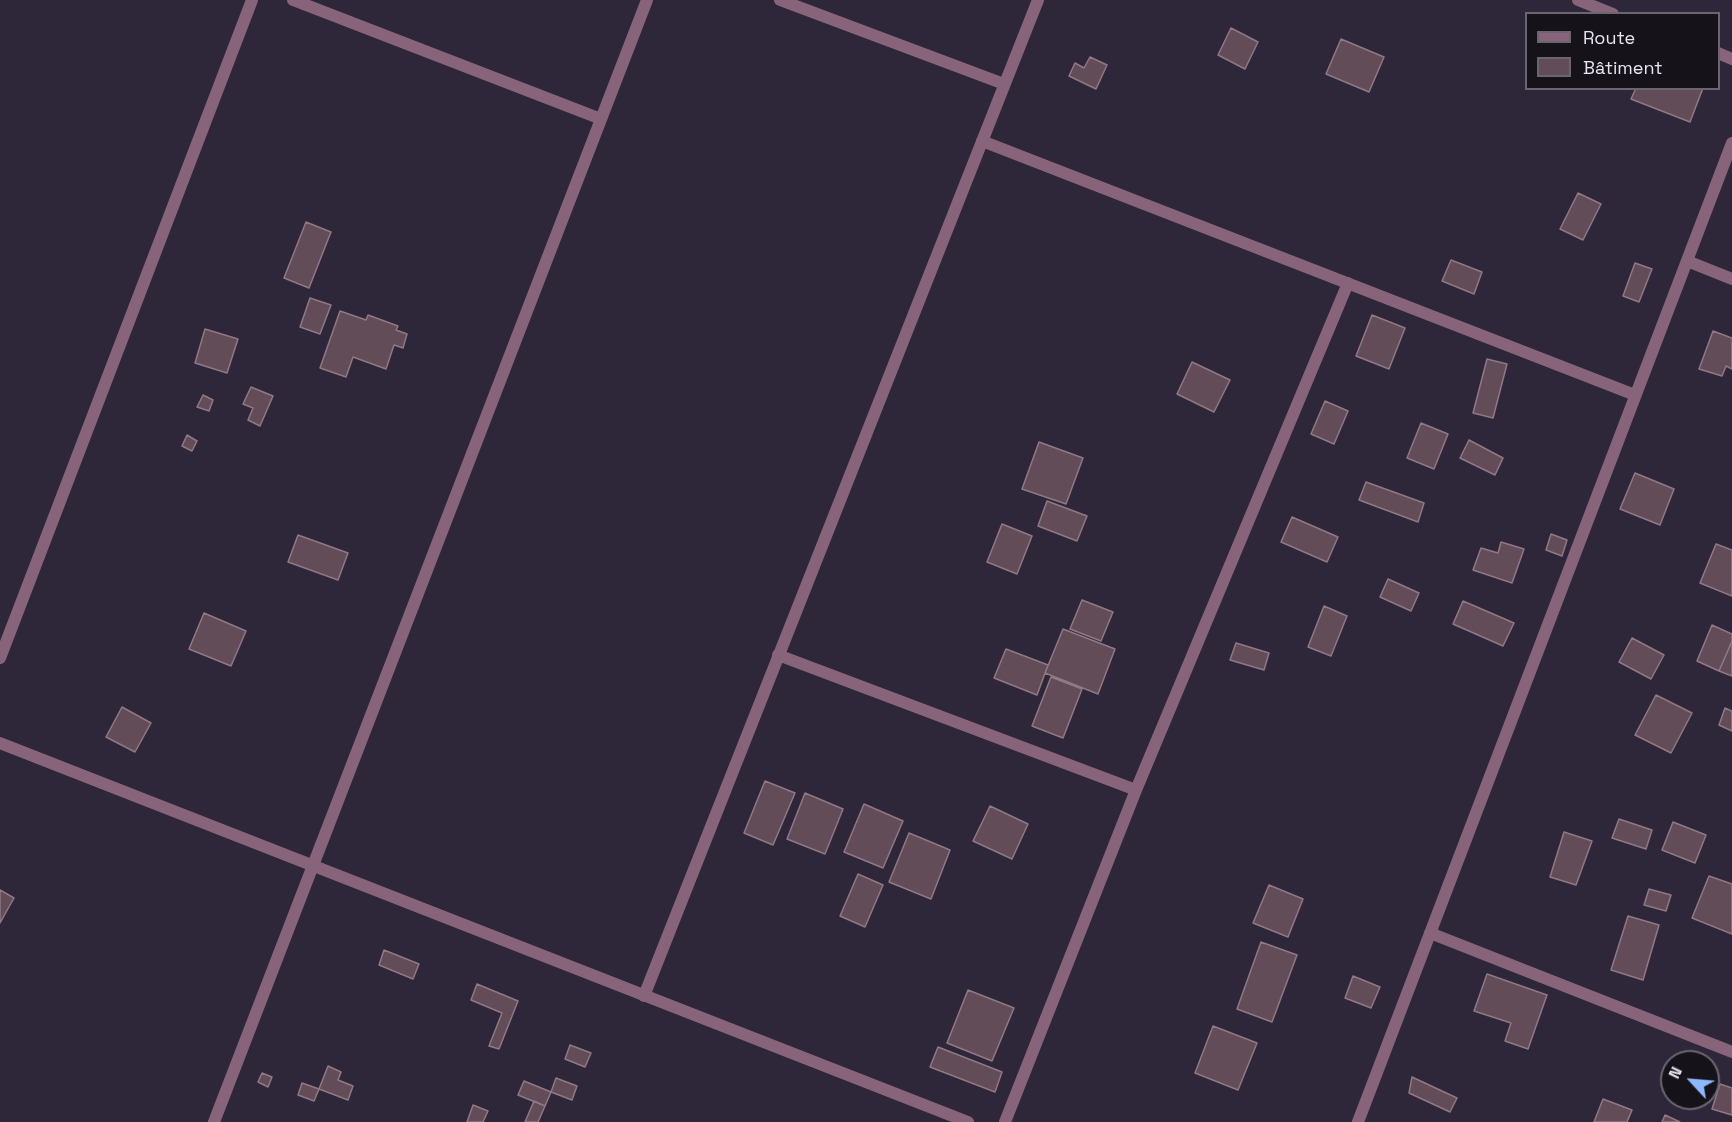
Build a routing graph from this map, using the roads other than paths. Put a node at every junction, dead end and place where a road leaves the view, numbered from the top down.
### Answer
1 (252, 0) edge
2 (293, 0) edge
3 (647, 0) edge
4 (780, 0) edge
5 (1038, 0) edge
6 (1578, 0) edge
7 (1608, 12) edge
8 (1004, 84) junction
9 (601, 119) junction
10 (982, 141) junction
11 (1732, 142) edge
12 (1687, 261) junction
13 (1732, 279) edge
14 (1348, 283) junction
15 (1635, 395) junction
16 (778, 655) junction
17 (0, 658) edge
18 (0, 743) edge
19 (1136, 790) junction
20 (314, 866) junction
21 (1430, 933) junction
22 (644, 996) junction
23 (1732, 1052) edge
24 (214, 1122) edge
25 (968, 1122) edge
26 (1005, 1122) edge
27 (1358, 1122) edge

1 - 17 street
2 - 9 street
3 - 9 street
4 - 8 street
5 - 8 street
6 - 7 street
8 - 10 street
9 - 20 street
10 - 14 street
10 - 16 street
11 - 12 street
12 - 13 street
12 - 15 street
14 - 15 street
14 - 19 street
15 - 21 street
16 - 19 street
16 - 22 street
18 - 20 street
19 - 26 street
20 - 22 street
20 - 24 street
21 - 23 street
21 - 27 street
22 - 25 street

